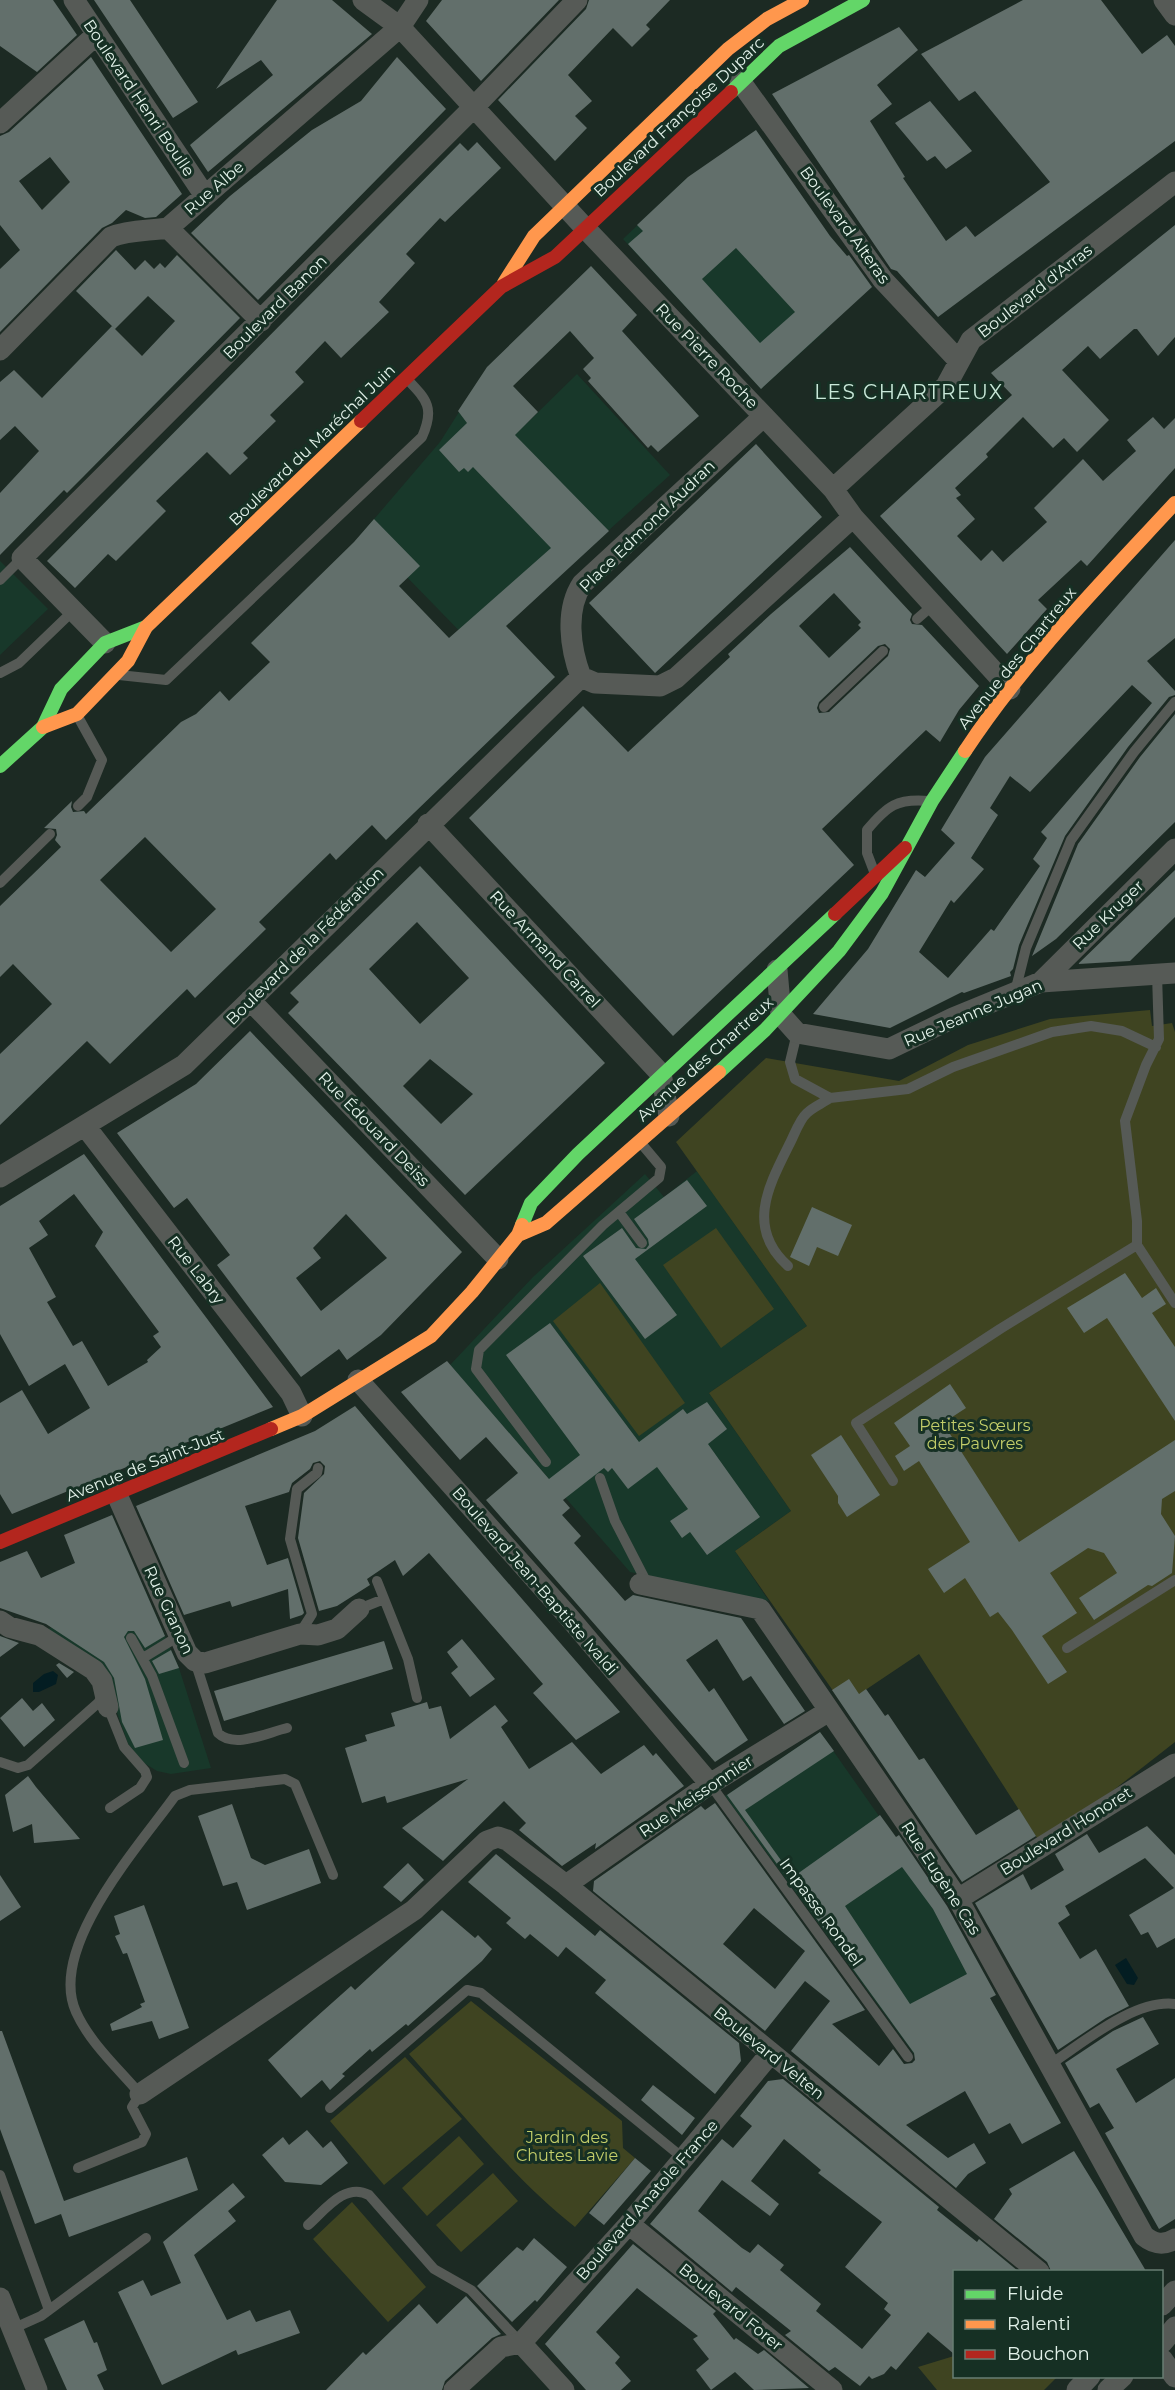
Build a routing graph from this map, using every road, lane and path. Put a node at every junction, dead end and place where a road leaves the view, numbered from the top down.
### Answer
1 (74, 0) edge
2 (363, 0) edge
3 (417, 0) edge
4 (577, 0) edge
5 (802, 0) edge
6 (863, 0) edge
7 (1164, 0) edge
8 (1175, 15) edge
9 (400, 27) junction
10 (97, 34) junction
11 (740, 81) junction
12 (474, 107) junction
13 (0, 123) edge
14 (1175, 182) edge
15 (205, 196) junction
16 (565, 206) junction
17 (168, 228) junction
18 (585, 228) junction
19 (501, 287) junction
20 (261, 321) junction
21 (0, 350) edge
22 (959, 362) junction
23 (406, 378) junction
24 (764, 416) junction
25 (833, 489) junction
26 (1175, 503) edge
27 (853, 517) junction
28 (22, 558) junction
29 (0, 580) edge
30 (933, 605) junction
31 (73, 611) junction
32 (917, 619) dead end
33 (146, 627) junction
34 (105, 644) junction
35 (883, 651) dead end
36 (0, 673) edge
37 (116, 675) junction
38 (581, 677) junction
39 (1010, 689) junction
40 (1175, 702) edge
41 (824, 707) dead end
42 (77, 714) junction
43 (43, 727) junction
44 (0, 766) edge
45 (932, 801) junction
46 (78, 806) dead end
47 (428, 824) junction
48 (50, 834) dead end
49 (905, 848) junction
50 (1175, 849) edge
51 (875, 874) junction
52 (0, 883) edge
53 (777, 970) junction
54 (1166, 973) edge
55 (1041, 982) junction
56 (1015, 993) junction
57 (250, 1000) junction
58 (780, 1015) junction
59 (797, 1033) junction
60 (1156, 1047) junction
61 (662, 1074) junction
62 (830, 1098) junction
63 (669, 1116) junction
64 (85, 1126) junction
65 (639, 1142) junction
66 (0, 1177) edge
67 (619, 1212) junction
68 (518, 1235) junction
69 (642, 1243) dead end
70 (1137, 1245) junction
71 (498, 1258) junction
72 (788, 1266) dead end
73 (1175, 1303) edge
74 (358, 1380) junction
75 (302, 1416) junction
76 (546, 1462) dead end
77 (318, 1468) dead end
78 (600, 1478) dead end
79 (893, 1481) dead end
80 (117, 1495) junction
81 (2, 1537) edge
82 (1175, 1580) edge
83 (377, 1581) dead end
84 (644, 1585) joint
85 (384, 1599) junction
86 (359, 1609) joint
87 (0, 1621) edge
88 (300, 1634) junction
89 (179, 1636) junction
90 (131, 1638) dead end
91 (1067, 1648) dead end
92 (142, 1658) junction
93 (195, 1661) junction
94 (417, 1698) dead end
95 (106, 1701) junction
96 (829, 1711) junction
97 (287, 1728) dead end
98 (0, 1762) edge
99 (184, 1763) dead end
100 (1175, 1764) edge
101 (710, 1784) junction
102 (110, 1808) dead end
103 (333, 1875) dead end
104 (566, 1885) junction
105 (957, 1899) junction
106 (1175, 2004) edge
107 (770, 2054) junction
108 (908, 2057) dead end
109 (1049, 2065) junction
110 (140, 2094) junction
111 (330, 2108) dead end
112 (683, 2158) junction
113 (78, 2168) dead end
114 (0, 2175) edge
115 (629, 2224) junction
116 (308, 2225) dead end
117 (146, 2238) dead end
118 (1175, 2239) edge
119 (1038, 2270) edge
120 (1175, 2291) edge
121 (0, 2298) edge
122 (1163, 2303) edge
123 (49, 2310) junction
124 (1175, 2327) edge
125 (12, 2329) junction
126 (1163, 2341) edge
127 (521, 2343) junction
128 (1163, 2362) edge
129 (1088, 2378) edge
130 (1121, 2378) edge
131 (1175, 2378) edge
132 (37, 2390) edge
133 (454, 2390) edge
134 (564, 2390) edge
135 (832, 2390) edge
136 (1077, 2390) edge
137 (1108, 2390) edge

1 - 10 street, Boulevard Henri Boulle
2 - 9 street, Rue Pierre Roche
3 - 9 street, Rue Albe
4 - 12 street, Boulevard Banon
5 - 16 street, Boulevard Françoise Duparc
6 - 11 street, Boulevard Françoise Duparc
7 - 8 street
9 - 12 street, Rue Pierre Roche
9 - 15 street, Rue Albe
10 - 13 street
10 - 15 street, Boulevard Henri Boulle
11 - 18 street, Boulevard Françoise Duparc
11 - 22 street, Boulevard Alteras
12 - 16 street, Rue Pierre Roche
12 - 20 street, Boulevard Banon
14 - 22 street, Boulevard d'Arras
15 - 17 street, Rue Albe
16 - 18 street, Rue Pierre Roche
16 - 19 street, Boulevard du Maréchal Juin
17 - 20 street
17 - 21 street, Rue Albe
18 - 19 street, Boulevard du Maréchal Juin
18 - 24 street, Rue Pierre Roche
19 - 23 street, Boulevard du Maréchal Juin
20 - 28 street, Boulevard Banon
22 - 25 street, Boulevard d'Arras
23 - 33 street, Boulevard du Maréchal Juin
23 - 37 lane
24 - 25 street, Rue Pierre Roche
24 - 38 street, Place Edmond Audran
25 - 27 street, Rue Pierre Roche
26 - 39 street, Avenue des Chartreux
27 - 30 street, Rue Pierre Roche
27 - 38 street
28 - 29 lane
28 - 31 street
30 - 32 lane
30 - 39 street, Rue Pierre Roche
31 - 34 street
31 - 36 lane
33 - 34 street, Boulevard du Maréchal Juin
33 - 37 street, Boulevard du Maréchal Juin
34 - 43 street, Boulevard du Maréchal Juin
35 - 41 lane
37 - 42 street, Boulevard du Maréchal Juin
38 - 47 street, Boulevard de la Fédération
39 - 45 street, Avenue des Chartreux
40 - 56 lane
42 - 43 street, Boulevard du Maréchal Juin
42 - 46 lane
43 - 44 street, Boulevard du Maréchal Juin
45 - 49 street, Avenue des Chartreux
45 - 51 lane
47 - 57 street, Boulevard de la Fédération
47 - 61 street, Rue Armand Carrel
48 - 52 lane
49 - 51 street, Avenue des Chartreux
49 - 58 street, Avenue des Chartreux
50 - 55 street, Rue Kruger
51 - 53 street, Avenue des Chartreux
53 - 58 street
53 - 61 street, Avenue des Chartreux
54 - 55 street, Rue Jeanne Jugan
54 - 60 lane
55 - 56 street, Rue Jeanne Jugan
56 - 59 street, Rue Jeanne Jugan
57 - 64 street, Boulevard de la Fédération
57 - 71 street, Rue Édouard Deiss
58 - 59 street
58 - 63 street, Avenue des Chartreux
59 - 62 lane
60 - 62 lane
60 - 70 lane
61 - 63 street
61 - 68 street, Avenue des Chartreux
62 - 72 lane
63 - 65 street, Avenue des Chartreux
64 - 66 street, Boulevard de la Fédération
64 - 75 street, Rue Labry
65 - 67 lane
65 - 68 street, Avenue des Chartreux
67 - 69 lane
67 - 76 lane
68 - 71 street, Avenue des Chartreux
70 - 73 lane
70 - 79 lane
71 - 74 street, Avenue des Chartreux
74 - 75 street, Avenue des Chartreux
74 - 101 street, Boulevard Jean-Baptiste Ivaldi
75 - 80 street, Avenue de Saint-Just
77 - 88 lane
78 - 84 lane
80 - 81 street, Avenue de Saint-Just
80 - 89 street, Rue Granon
82 - 91 lane
83 - 85 lane
84 - 96 street, Rue Eugène Cas
85 - 86 lane
85 - 94 lane
86 - 88 street, Rue Granon
87 - 95 street
88 - 93 street, Rue Granon
89 - 92 lane
89 - 93 street, Rue Granon
90 - 92 lane
92 - 99 lane
93 - 97 lane
95 - 98 lane
95 - 102 lane
96 - 101 street, Rue Meissonnier
96 - 105 street, Rue Eugène Cas
100 - 105 street, Boulevard Honoret
101 - 104 street, Rue Meissonnier
101 - 108 lane, Impasse Rondel
103 - 110 lane
104 - 107 street, Boulevard Velten
104 - 110 street, Boulevard Velten
105 - 109 street, Rue Eugène Cas
106 - 109 lane
107 - 112 street, Boulevard Anatole France
107 - 119 street, Boulevard Velten
109 - 118 street, Rue Eugène Cas
110 - 113 lane
111 - 112 lane
112 - 115 street, Boulevard Anatole France
114 - 123 lane
115 - 127 street, Boulevard Anatole France
115 - 135 street, Boulevard Forer
116 - 127 lane
117 - 123 lane
120 - 122 street
121 - 125 street
123 - 125 lane
124 - 126 street
125 - 132 street
127 - 133 street
127 - 134 street
128 - 131 street
129 - 136 street
130 - 137 street

